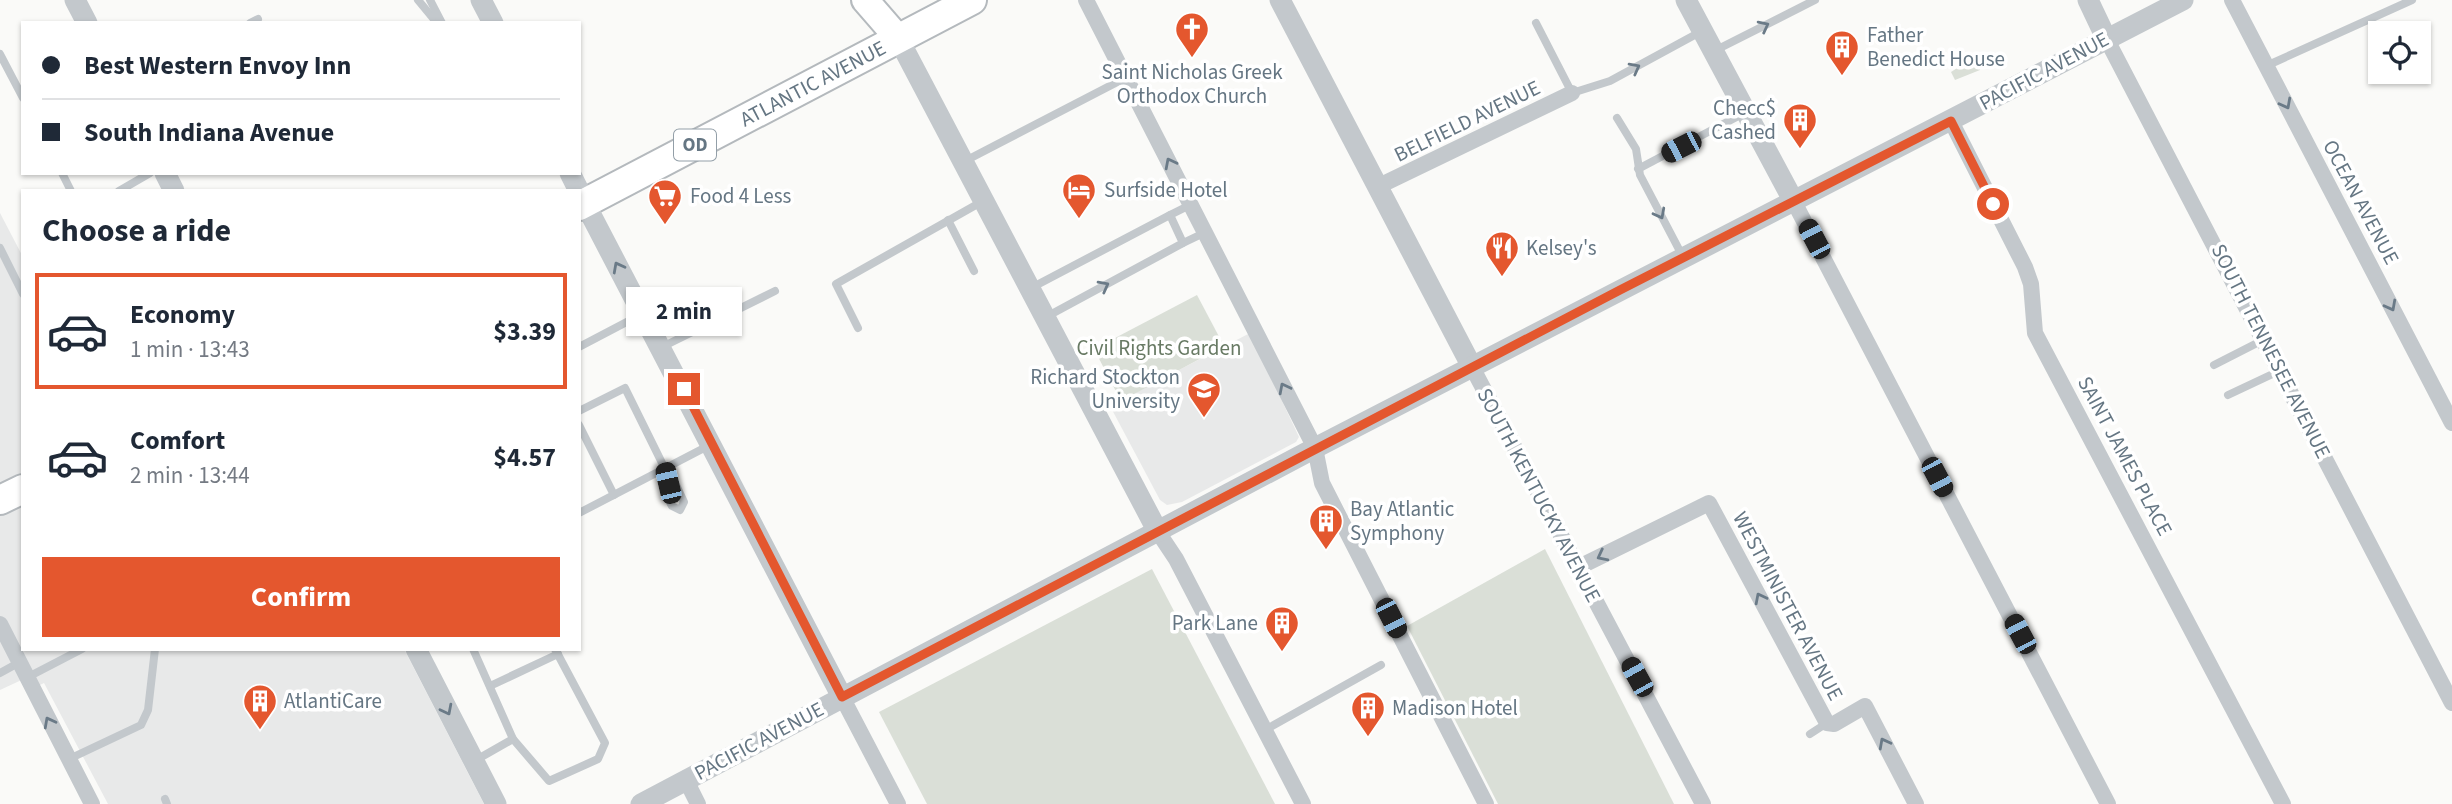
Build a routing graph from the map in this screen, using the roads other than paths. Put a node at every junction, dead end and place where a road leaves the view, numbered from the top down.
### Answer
1 (75, 0) edge
2 (418, 0) edge
3 (430, 0) edge
4 (481, 0) edge
5 (865, 0) edge
6 (883, 0) edge
7 (972, 0) edge
8 (1086, 0) edge
9 (1280, 0) edge
10 (1686, 0) edge
11 (1815, 0) edge
12 (2088, 0) edge
13 (2183, 0) edge
14 (2232, 0) edge
15 (2412, 0) edge
16 (86, 21) edge
17 (438, 21) edge
18 (439, 21) edge
19 (492, 21) edge
20 (1536, 23) dead end
21 (1702, 31) junction
22 (898, 38) junction
23 (2106, 38) junction
24 (1713, 51) junction
25 (0, 54) edge
26 (2266, 66) junction
27 (1127, 78) junction
28 (1572, 93) junction
29 (21, 94) edge
30 (1746, 112) junction
31 (1617, 118) dead end
32 (1951, 121) junction
33 (962, 162) junction
34 (1638, 169) junction
35 (147, 175) edge
36 (1379, 186) junction
37 (123, 189) edge
38 (581, 198) edge
39 (1793, 200) junction
40 (983, 201) junction
41 (1192, 204) junction
42 (1170, 215) junction
43 (948, 220) junction
44 (1206, 233) junction
45 (1183, 243) junction
46 (0, 248) edge
47 (1683, 257) junction
48 (974, 271) dead end
49 (21, 290) edge
50 (1029, 290) junction
51 (775, 291) dead end
52 (642, 313) junction
53 (1043, 318) junction
54 (858, 328) dead end
55 (2265, 339) junction
56 (581, 345) edge
57 (662, 347) junction
58 (2214, 365) dead end
59 (1472, 368) junction
60 (2281, 370) junction
61 (2228, 395) dead end
62 (581, 410) edge
63 (2452, 423) edge
64 (581, 429) edge
65 (711, 444) junction
66 (1315, 448) junction
67 (665, 469) junction
68 (668, 483) dead end
69 (21, 490) edge
70 (614, 495) junction
71 (0, 500) edge
72 (581, 512) edge
73 (1158, 532) junction
74 (1577, 568) junction
75 (0, 624) edge
76 (78, 651) edge
77 (155, 651) edge
78 (417, 651) edge
79 (474, 651) edge
80 (557, 652) edge
81 (20, 662) junction
82 (1381, 665) dead end
83 (0, 673) edge
84 (28, 677) junction
85 (490, 686) junction
86 (842, 697) junction
87 (2452, 703) edge
88 (1827, 723) junction
89 (1264, 731) junction
90 (1810, 734) dead end
91 (513, 739) junction
92 (69, 760) junction
93 (474, 761) junction
94 (686, 780) junction
95 (92, 804) edge
96 (496, 804) edge
97 (640, 804) edge
98 (698, 804) edge
99 (898, 804) edge
100 (1303, 804) edge
101 (1486, 804) edge
102 (1703, 804) edge
103 (1916, 804) edge
104 (2108, 804) edge
105 (2283, 804) edge

1 - 16 street
2 - 17 lane
3 - 18 lane
4 - 19 street
5 - 22 main road
6 - 22 main road
7 - 22 highway, ATLANTIC AVENUE / OD
8 - 27 street
9 - 36 street, SOUTH KENTUCKY AVENUE
10 - 21 street
24 -> 11 lane
12 - 23 street, SOUTH TENNESEE AVENUE
13 - 23 street, PACIFIC AVENUE
14 - 26 street, OCEAN AVENUE
15 - 26 lane
20 - 28 lane
21 - 24 street
28 -> 21 lane
22 - 33 street
22 - 38 highway, ATLANTIC AVENUE / OD
23 - 32 street, PACIFIC AVENUE
23 - 55 street, SOUTH TENNESEE AVENUE
24 - 30 street
25 - 29 lane
26 -> 63 street, OCEAN AVENUE
27 - 33 lane
41 -> 27 street
28 - 36 street, BELFIELD AVENUE
30 - 34 lane
30 - 39 street
31 - 34 lane
32 - 39 street, PACIFIC AVENUE
32 - 105 street, SAINT JAMES PLACE
33 - 40 street
34 -> 47 lane
35 - 37 lane
36 - 59 street, SOUTH KENTUCKY AVENUE
52 -> 38 street
39 - 47 street, PACIFIC AVENUE
39 - 104 street
40 - 43 lane
40 - 50 street
41 - 42 lane
41 - 44 street
42 - 45 lane
42 - 50 lane
43 - 48 lane
43 - 54 lane
44 - 45 lane
66 -> 44 street
53 -> 45 lane
46 - 49 lane
47 - 59 street, PACIFIC AVENUE
50 - 53 street
51 - 57 lane
52 - 56 lane
52 - 57 street
53 - 73 street
55 - 58 lane
55 - 60 street, SOUTH TENNESEE AVENUE
57 - 65 street
59 - 66 street, PACIFIC AVENUE
59 - 74 street, SOUTH KENTUCKY AVENUE
60 - 61 lane
60 - 87 street, SOUTH TENNESEE AVENUE
62 - 67 lane
64 - 70 lane
65 - 67 lane
65 - 86 street
66 - 73 street, PACIFIC AVENUE
66 - 101 street
67 - 68 lane
67 - 70 lane
69 - 71 highway
70 - 72 lane
73 - 86 street, PACIFIC AVENUE
73 - 89 street
88 -> 74 street, WESTMINISTER AVENUE
74 - 102 street, SOUTH KENTUCKY AVENUE
75 - 81 street
76 - 84 lane
77 - 92 lane
78 -> 93 street
79 - 85 lane
80 - 85 lane
80 - 91 lane
81 - 83 lane
81 - 84 street
82 - 89 lane
92 -> 84 street
85 - 91 lane
86 - 94 street, PACIFIC AVENUE
86 - 99 street
88 - 90 lane
103 -> 88 street, WESTMINISTER AVENUE
89 - 100 street
91 - 93 lane
92 - 95 street
93 - 96 street
94 - 97 street, PACIFIC AVENUE
94 - 98 street

